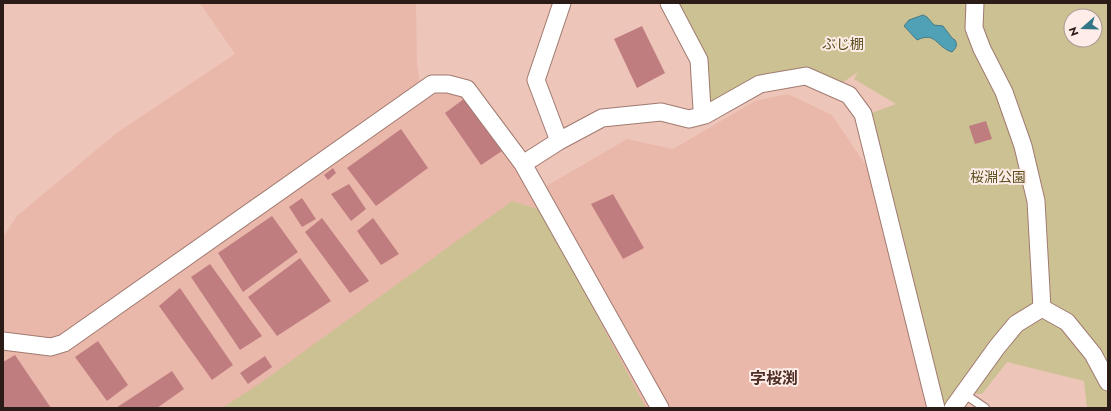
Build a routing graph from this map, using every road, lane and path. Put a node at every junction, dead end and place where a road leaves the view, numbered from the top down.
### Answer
1 (562, 3) edge
2 (669, 3) edge
3 (975, 3) edge
4 (705, 115) junction
5 (559, 141) junction
6 (524, 164) junction
7 (1042, 308) junction
8 (3, 341) edge
9 (1108, 382) edge
10 (963, 393) junction
11 (660, 408) edge
12 (936, 408) edge
13 (953, 408) edge
14 (986, 408) edge

1 - 5 street
2 - 4 street
3 - 7 street
4 - 5 street
4 - 12 street
5 - 6 street
6 - 8 street
6 - 11 street
7 - 9 street
7 - 10 street
10 - 13 street
10 - 14 lane

